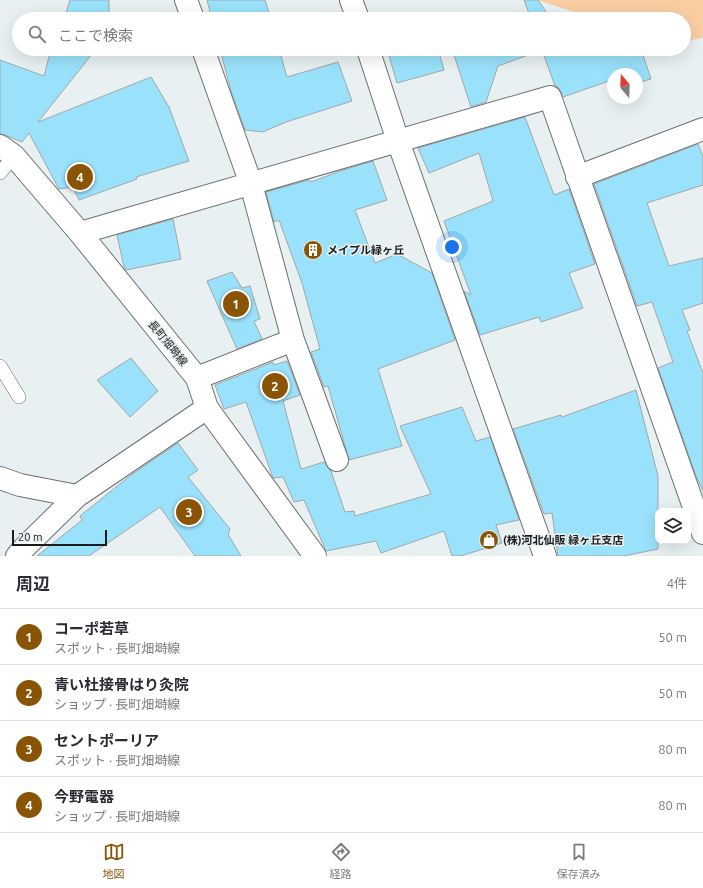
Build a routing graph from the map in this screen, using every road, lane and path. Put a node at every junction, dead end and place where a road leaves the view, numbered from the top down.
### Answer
1 (186, 0) edge
2 (352, 0) edge
3 (190, 12) edge
4 (356, 12) edge
5 (205, 56) edge
6 (370, 56) edge
7 (703, 129) edge
8 (398, 141) junction
9 (7, 151) edge
10 (0, 173) edge
11 (577, 177) junction
12 (251, 184) junction
13 (80, 233) junction
14 (293, 340) junction
15 (0, 366) edge
16 (197, 378) junction
17 (19, 397) dead end
18 (207, 408) junction
19 (337, 460) dead end
20 (0, 478) edge
21 (77, 496) junction
22 (703, 533) edge
23 (309, 555) edge
24 (17, 556) edge
25 (545, 556) edge

1 - 3 street
2 - 4 street
5 - 12 street
6 - 8 street
7 - 11 street
8 - 11 street
8 - 12 street
8 - 25 street
9 - 10 lane
9 - 13 street, 長町畑塒線
11 - 22 street
12 - 13 street
12 - 14 street
13 - 16 street, 長町畑塒線
14 - 16 street
14 - 19 street
15 - 17 lane
16 - 18 street, 長町畑塒線
18 - 21 street
18 - 23 street, 長町畑塒線
20 - 21 street
21 - 24 street

